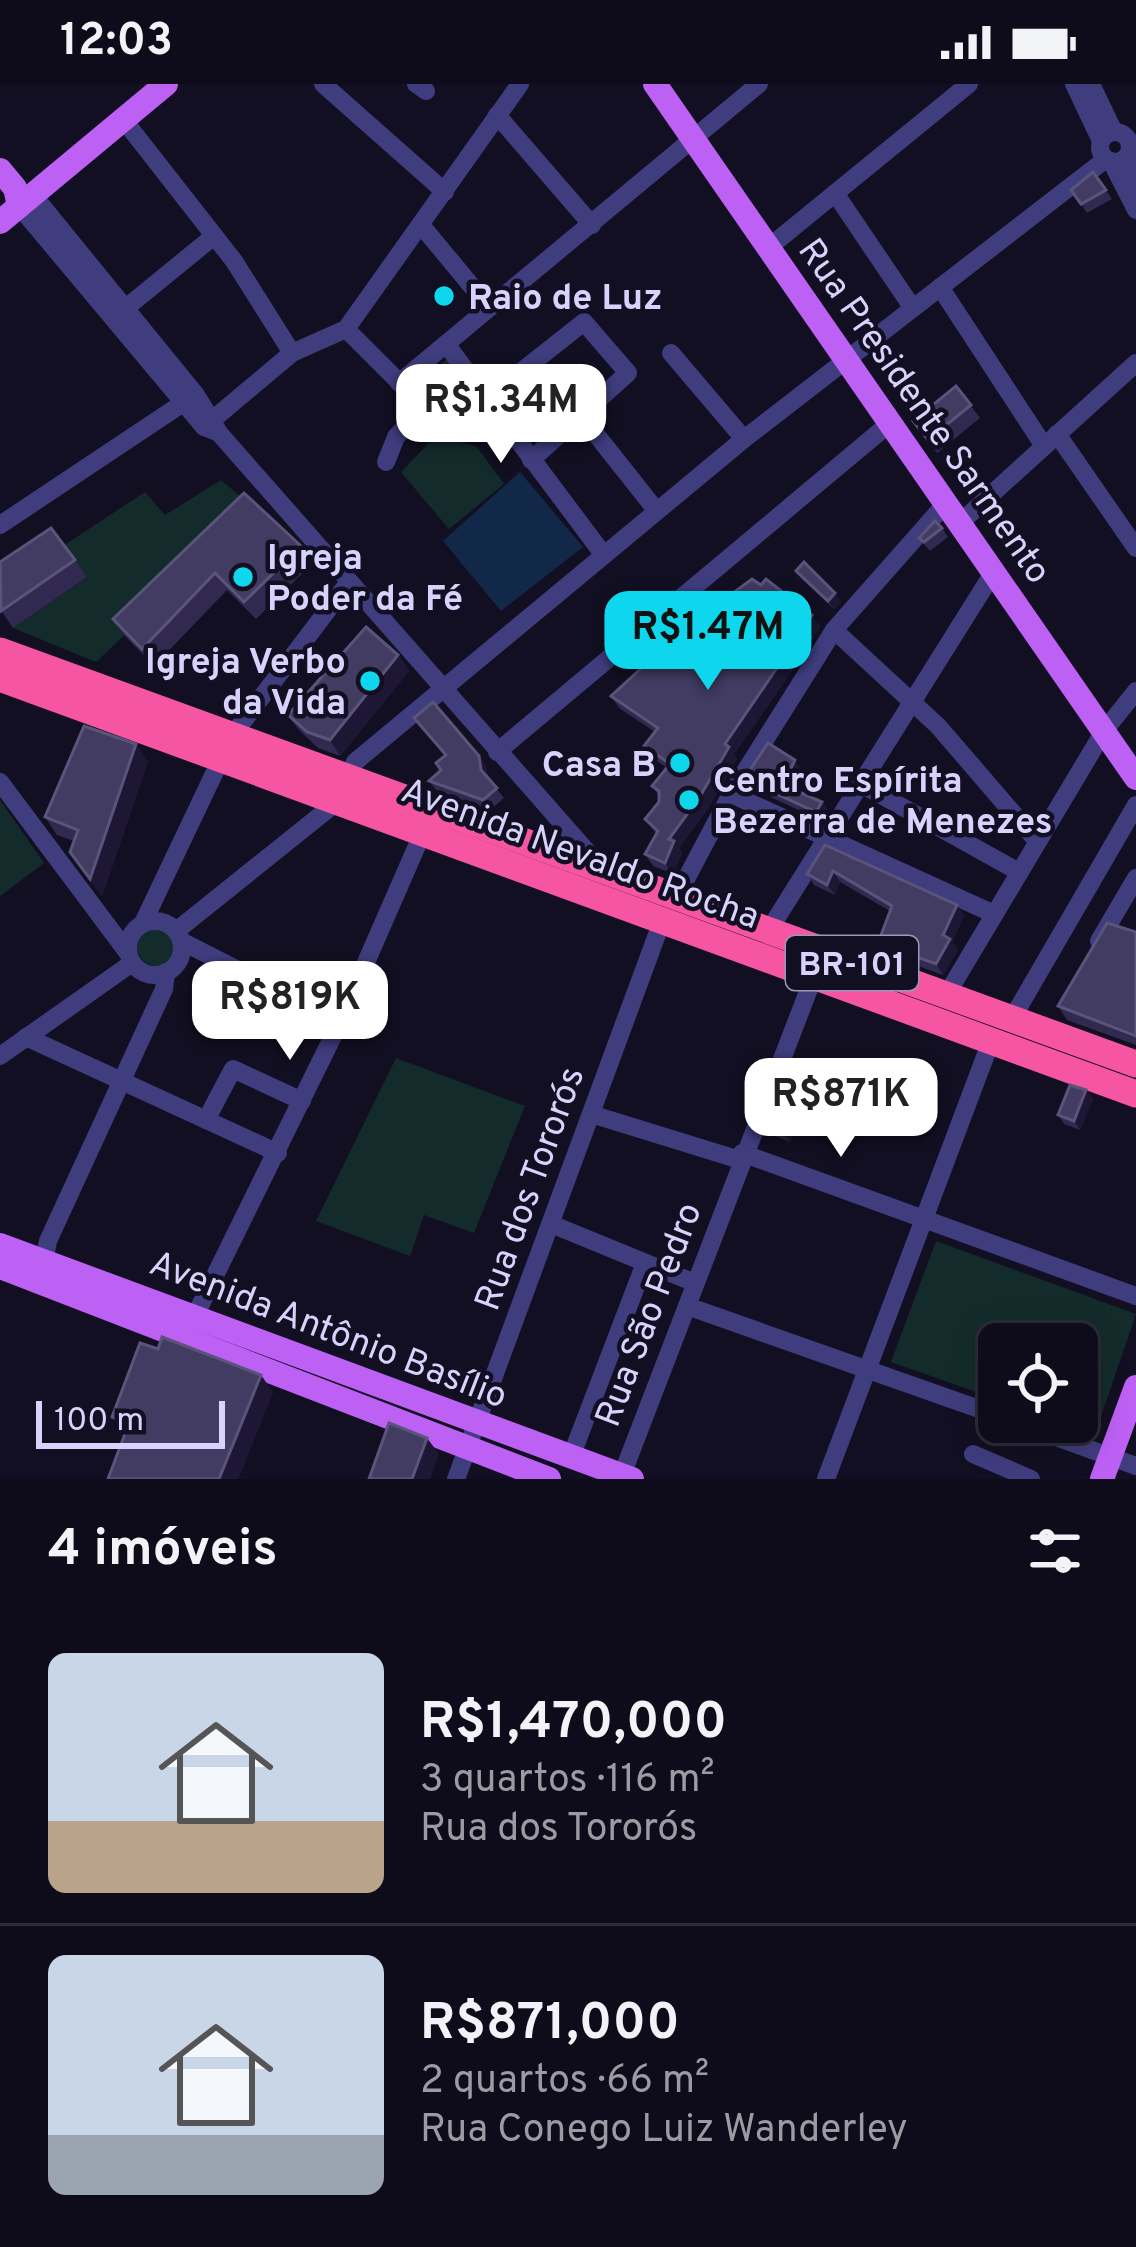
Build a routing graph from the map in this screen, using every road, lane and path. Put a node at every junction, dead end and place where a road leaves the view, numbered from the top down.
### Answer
1 (144, 84) edge
2 (166, 84) edge
3 (322, 84) edge
4 (520, 84) edge
5 (655, 84) edge
6 (759, 84) edge
7 (969, 84) edge
8 (1074, 84) edge
9 (1091, 84) edge
10 (497, 115) junction
11 (123, 119) junction
12 (693, 140) junction
13 (1119, 144) edge
14 (1136, 181) edge
15 (445, 192) junction
16 (835, 193) junction
17 (11, 197) edge
18 (1136, 210) edge
19 (421, 225) junction
20 (592, 225) junction
21 (214, 236) junction
22 (768, 248) junction
23 (940, 286) junction
24 (127, 307) junction
25 (490, 307) junction
26 (912, 308) junction
27 (346, 329) junction
28 (446, 344) junction
29 (292, 353) junction
30 (671, 353) dead end
31 (844, 360) junction
32 (1136, 363) edge
33 (399, 383) junction
34 (183, 403) junction
35 (493, 407) junction
36 (423, 408) junction
37 (587, 423) dead end
38 (890, 423) junction
39 (212, 427) junction
40 (744, 440) junction
41 (1050, 440) junction
42 (531, 460) junction
43 (386, 462) dead end
44 (656, 510) junction
45 (954, 512) junction
46 (0, 525) edge
47 (1136, 548) edge
48 (603, 554) junction
49 (995, 570) junction
50 (349, 582) junction
51 (834, 630) junction
52 (0, 650) edge
53 (0, 678) edge
54 (442, 688) junction
55 (1136, 691) edge
56 (911, 700) junction
57 (1104, 730) junction
58 (227, 747) junction
59 (497, 752) junction
60 (1136, 778) edge
61 (0, 782) edge
62 (861, 784) junction
63 (343, 787) junction
64 (731, 794) junction
65 (1136, 805) edge
66 (423, 832) junction
67 (829, 838) junction
68 (1037, 842) junction
69 (606, 872) junction
70 (1019, 872) junction
71 (1136, 878) edge
72 (669, 909) junction
73 (994, 914) junction
74 (143, 923) junction
75 (769, 930) junction
76 (179, 936) junction
77 (1091, 953) edge
78 (130, 958) junction
79 (166, 972) junction
80 (814, 976) junction
81 (947, 994) junction
82 (1013, 1017) junction
83 (340, 1022) junction
84 (26, 1037) junction
85 (991, 1041) junction
86 (0, 1056) edge
87 (1136, 1064) edge
88 (122, 1081) junction
89 (1136, 1094) edge
90 (302, 1101) junction
91 (591, 1114) junction
92 (206, 1120) junction
93 (278, 1153) junction
94 (741, 1157) junction
95 (921, 1218) junction
96 (550, 1224) junction
97 (0, 1245) edge
98 (645, 1263) junction
99 (0, 1267) edge
100 (42, 1272) junction
101 (695, 1283) junction
102 (1136, 1296) edge
103 (687, 1306) junction
104 (196, 1314) junction
105 (865, 1368) junction
106 (1136, 1387) edge
107 (978, 1408) edge
108 (478, 1423) junction
109 (1057, 1443) edge
110 (468, 1448) junction
111 (973, 1454) dead end
112 (571, 1456) junction
113 (1136, 1466) edge
114 (1106, 1468) edge
115 (627, 1477) edge
116 (456, 1479) edge
117 (549, 1479) edge
118 (826, 1479) edge
119 (1031, 1479) edge

1 - 17 main road
2 - 11 main road
3 - 15 street
4 - 10 street
5 - 12 main road, Rua Presidente Sarmento
6 - 12 street
7 - 16 street
8 - 13 street
9 - 13 street
10 - 15 street
10 - 20 street
11 - 17 main road
11 - 21 street
12 - 20 street
12 - 22 main road, Rua Presidente Sarmento
13 - 14 street
13 - 18 street
13 - 23 street
15 - 19 street
16 - 22 street
16 - 26 street
17 - 24 street
17 - 34 street
19 - 25 street
19 - 27 street
20 - 25 street
21 - 24 street
21 - 29 street
22 - 31 main road, Rua Presidente Sarmento
23 - 26 street
23 - 41 street
24 - 39 street
25 - 28 street
26 - 31 street
27 - 29 street
27 - 33 street
28 - 33 street
28 - 35 street
29 - 39 street
30 - 40 street
31 - 38 main road, Rua Presidente Sarmento
31 - 40 street
32 - 41 street, Rua dos Tororós
33 - 36 street
34 - 39 street
34 - 46 street
35 - 36 street
35 - 42 street
35 - 42 street
36 - 43 street
37 - 44 street
38 - 45 main road, Rua Presidente Sarmento
38 - 59 street
39 - 50 street
40 - 44 street
41 - 45 street, Rua dos Tororós
41 - 47 street
42 - 48 street
44 - 48 street
45 - 49 main road, Rua Presidente Sarmento
45 - 51 street, Rua dos Tororós
48 - 54 street
49 - 56 street
49 - 57 main road, Rua Presidente Sarmento
50 - 54 street
50 - 58 street
51 - 56 street
51 - 64 street, Rua dos Tororós
52 - 58 highway, Avenida Nevaldo Rocha / BR-101
53 - 58 highway, Avenida Nevaldo Rocha / BR-101
54 - 59 street
54 - 63 street
55 - 57 street
56 - 62 street
56 - 68 street
57 - 60 main road, Rua Presidente Sarmento
57 - 68 street
58 - 63 highway, Avenida Nevaldo Rocha / BR-101
58 - 74 street
59 - 69 street
61 - 78 street
62 - 67 street
62 - 70 street
63 - 66 highway, Avenida Nevaldo Rocha / BR-101
63 - 69 highway, Avenida Nevaldo Rocha / BR-101
63 - 76 street
64 - 67 street
64 - 72 street, Rua dos Tororós
65 - 82 street
66 - 72 highway, Avenida Nevaldo Rocha / BR-101
66 - 83 street
67 - 73 street
67 - 75 street
68 - 70 street
69 - 72 highway, Avenida Nevaldo Rocha / BR-101
70 - 73 street
71 - 77 street
72 - 75 highway, Avenida Nevaldo Rocha / BR-101
72 - 80 highway, Avenida Nevaldo Rocha / BR-101
72 - 91 street, Rua dos Tororós
73 - 81 street
74 - 76 street
74 - 78 street
75 - 81 highway, Avenida Nevaldo Rocha / BR-101
76 - 79 street
76 - 83 street
78 - 79 street
78 - 84 street
79 - 88 street
80 - 85 highway, Avenida Nevaldo Rocha / BR-101
80 - 94 street, Rua São Pedro
81 - 82 highway, Avenida Nevaldo Rocha / BR-101
82 - 87 highway, Avenida Nevaldo Rocha / BR-101
83 - 90 street
84 - 86 street
84 - 88 street
85 - 89 highway, Avenida Nevaldo Rocha / BR-101
85 - 95 street
88 - 92 street
88 - 100 street
90 - 92 street
90 - 93 street
91 - 94 street
91 - 96 street, Rua dos Tororós
92 - 93 street
93 - 104 street
94 - 95 street
94 - 101 street, Rua São Pedro
95 - 102 street
95 - 105 street
96 - 98 street
96 - 108 street, Rua dos Tororós
97 - 100 main road, Avenida Antônio Basílio
98 - 101 street
98 - 112 street
99 - 100 main road, Avenida Antônio Basílio
100 - 104 main road, Avenida Antônio Basílio
100 - 110 main road, Avenida Antônio Basílio
101 - 103 street, Rua São Pedro
103 - 105 street
103 - 115 street, Rua São Pedro
104 - 108 main road, Avenida Antônio Basílio
105 - 107 street
105 - 118 street
106 - 114 main road
108 - 110 street, Rua dos Tororós
108 - 112 main road, Avenida Antônio Basílio
109 - 114 street
110 - 116 street, Rua dos Tororós
110 - 117 main road, Avenida Antônio Basílio
111 - 119 street
112 - 115 main road, Avenida Antônio Basílio
113 - 114 street

